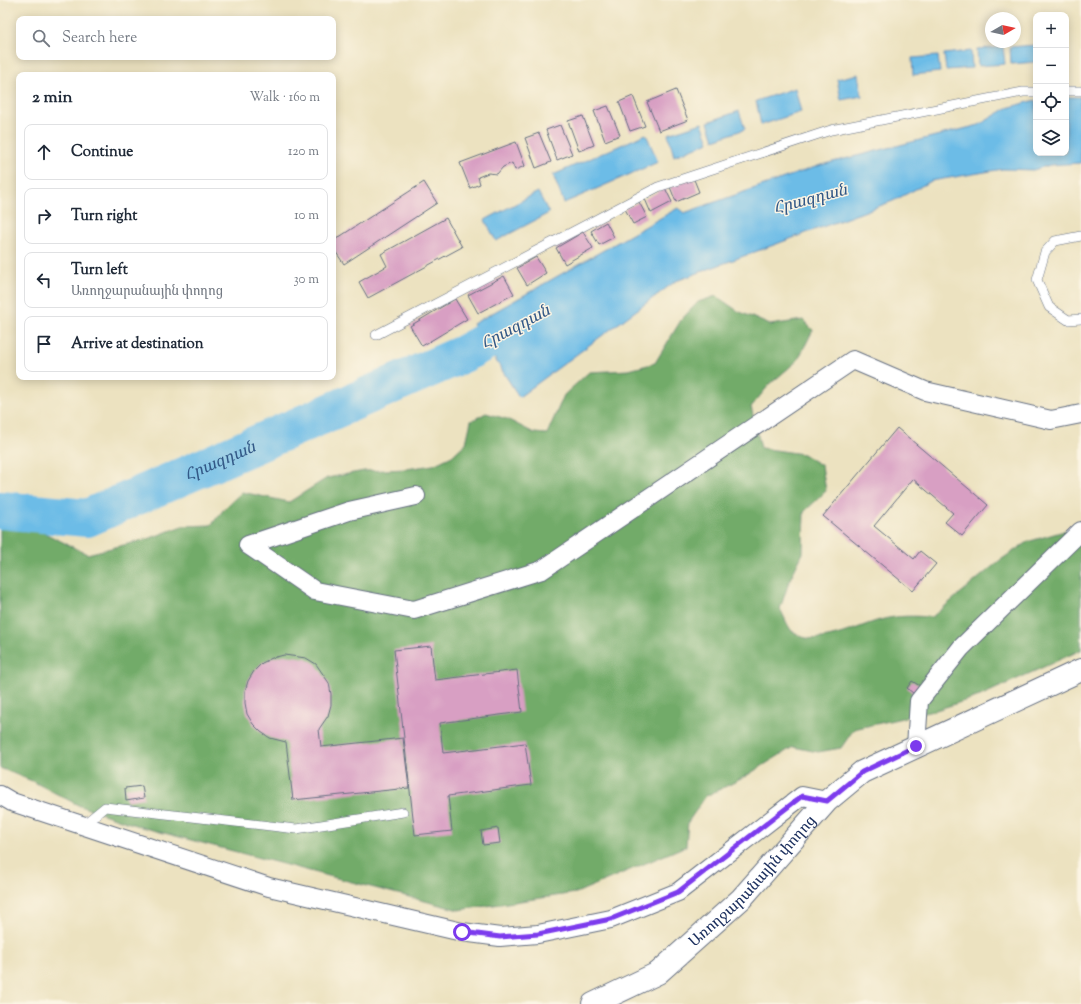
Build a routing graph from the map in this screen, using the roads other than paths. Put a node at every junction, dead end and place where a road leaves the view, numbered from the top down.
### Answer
1 (1081, 90) edge
2 (1069, 91) edge
3 (1033, 92) edge
4 (1081, 236) edge
5 (1081, 319) edge
6 (376, 335) dead end
7 (1081, 414) edge
8 (416, 496) dead end
9 (1081, 531) edge
10 (1081, 670) edge
11 (916, 746) junction
12 (0, 795) edge
13 (827, 801) junction
14 (403, 812) dead end
15 (83, 825) junction
16 (593, 1004) edge

1 - 2 lane
3 - 6 lane
4 - 5 lane
7 - 8 street
9 - 11 street
10 - 11 main road, Առողջարանային փողոց
11 - 13 main road, Առողջարանային փողոց
12 - 15 street
13 - 15 street
13 - 16 main road, Առողջարանային փողոց
14 - 15 lane

